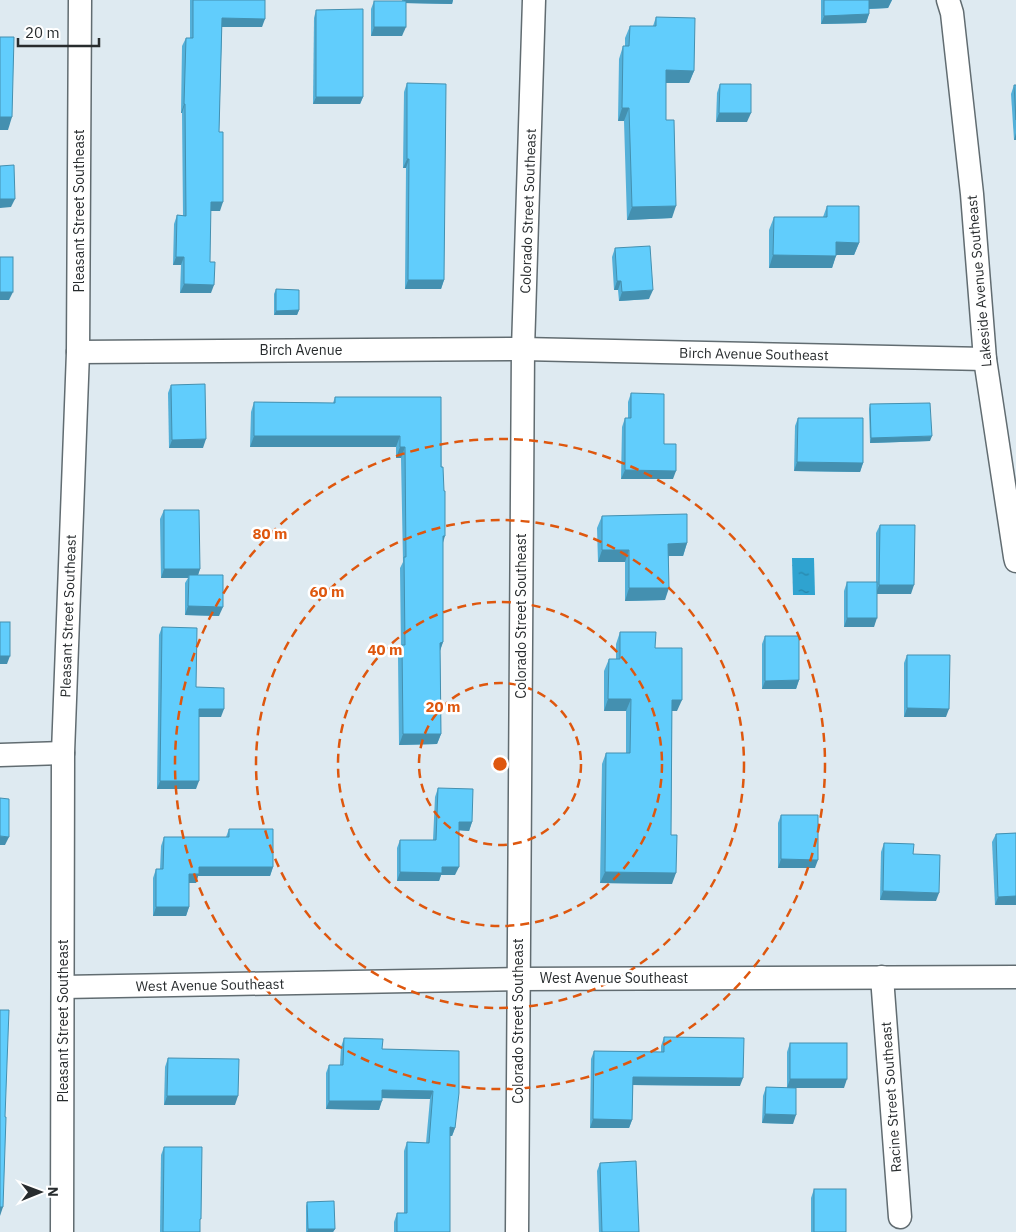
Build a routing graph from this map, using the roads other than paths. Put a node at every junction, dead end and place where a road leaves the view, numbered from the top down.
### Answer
1 (80, 0) edge
2 (534, 0) edge
3 (948, 0) edge
4 (524, 349) junction
5 (78, 352) junction
6 (985, 360) junction
7 (1016, 561) edge
8 (62, 753) junction
9 (0, 755) edge
10 (1016, 977) edge
11 (882, 978) junction
12 (518, 979) junction
13 (63, 987) junction
14 (900, 1217) dead end
15 (62, 1232) edge
16 (517, 1232) edge

1 - 5 street, Pleasant Street Southeast
2 - 4 street, Colorado Street Southeast
3 - 6 street, Lakeside Avenue Southeast
4 - 5 street, Birch Avenue
4 - 6 street, Birch Avenue Southeast
4 - 12 street, Colorado Street Southeast
5 - 8 street, Pleasant Street Southeast
6 - 7 street, Lakeside Avenue Southeast
8 - 9 street
8 - 13 street, Pleasant Street Southeast
10 - 11 street, West Avenue Southeast
11 - 12 street, West Avenue Southeast
11 - 14 street, Racine Street Southeast
12 - 13 street, West Avenue Southeast
12 - 16 street, Colorado Street Southeast
13 - 15 street, Pleasant Street Southeast

